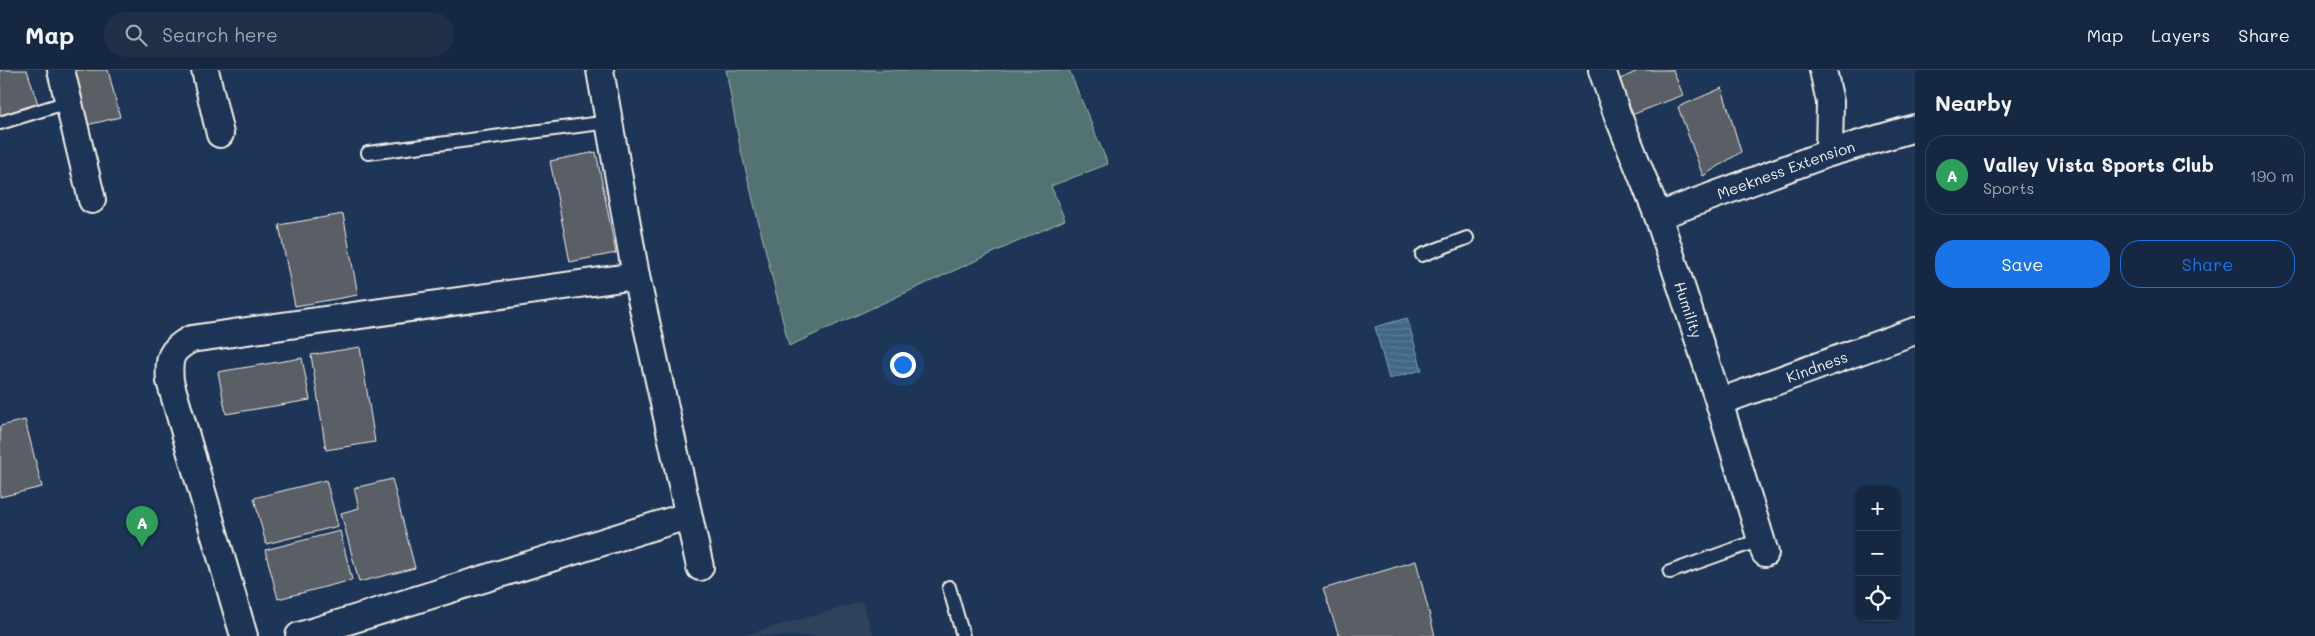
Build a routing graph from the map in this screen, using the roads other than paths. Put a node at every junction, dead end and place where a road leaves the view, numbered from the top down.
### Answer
1 (61, 70) edge
2 (205, 70) edge
3 (600, 70) edge
4 (1602, 70) edge
5 (1823, 70) edge
6 (68, 102) junction
7 (609, 122) junction
8 (0, 123) edge
9 (1915, 128) edge
10 (220, 134) dead end
11 (368, 153) dead end
12 (1829, 153) junction
13 (92, 200) dead end
14 (1658, 216) junction
15 (1467, 238) dead end
16 (1422, 255) dead end
17 (636, 276) junction
18 (1915, 331) edge
19 (1719, 402) junction
20 (687, 516) junction
21 (1763, 546) joint
22 (700, 567) dead end
23 (1670, 572) dead end
24 (949, 587) dead end
25 (244, 636) edge
26 (299, 636) edge
27 (963, 636) edge

1 - 6 street
2 - 10 street
3 - 7 street
4 - 14 street, Humility
5 - 12 street
6 - 8 lane
6 - 13 street
7 - 11 lane
7 - 17 street
9 - 12 street, Meekness Extension
12 - 14 street, Meekness Extension
14 - 19 street, Humility
15 - 16 lane
17 - 20 street
17 - 25 street
18 - 19 street, Kindness
19 - 21 street, Humility
20 - 22 street
20 - 26 street
21 - 23 lane
24 - 27 lane

